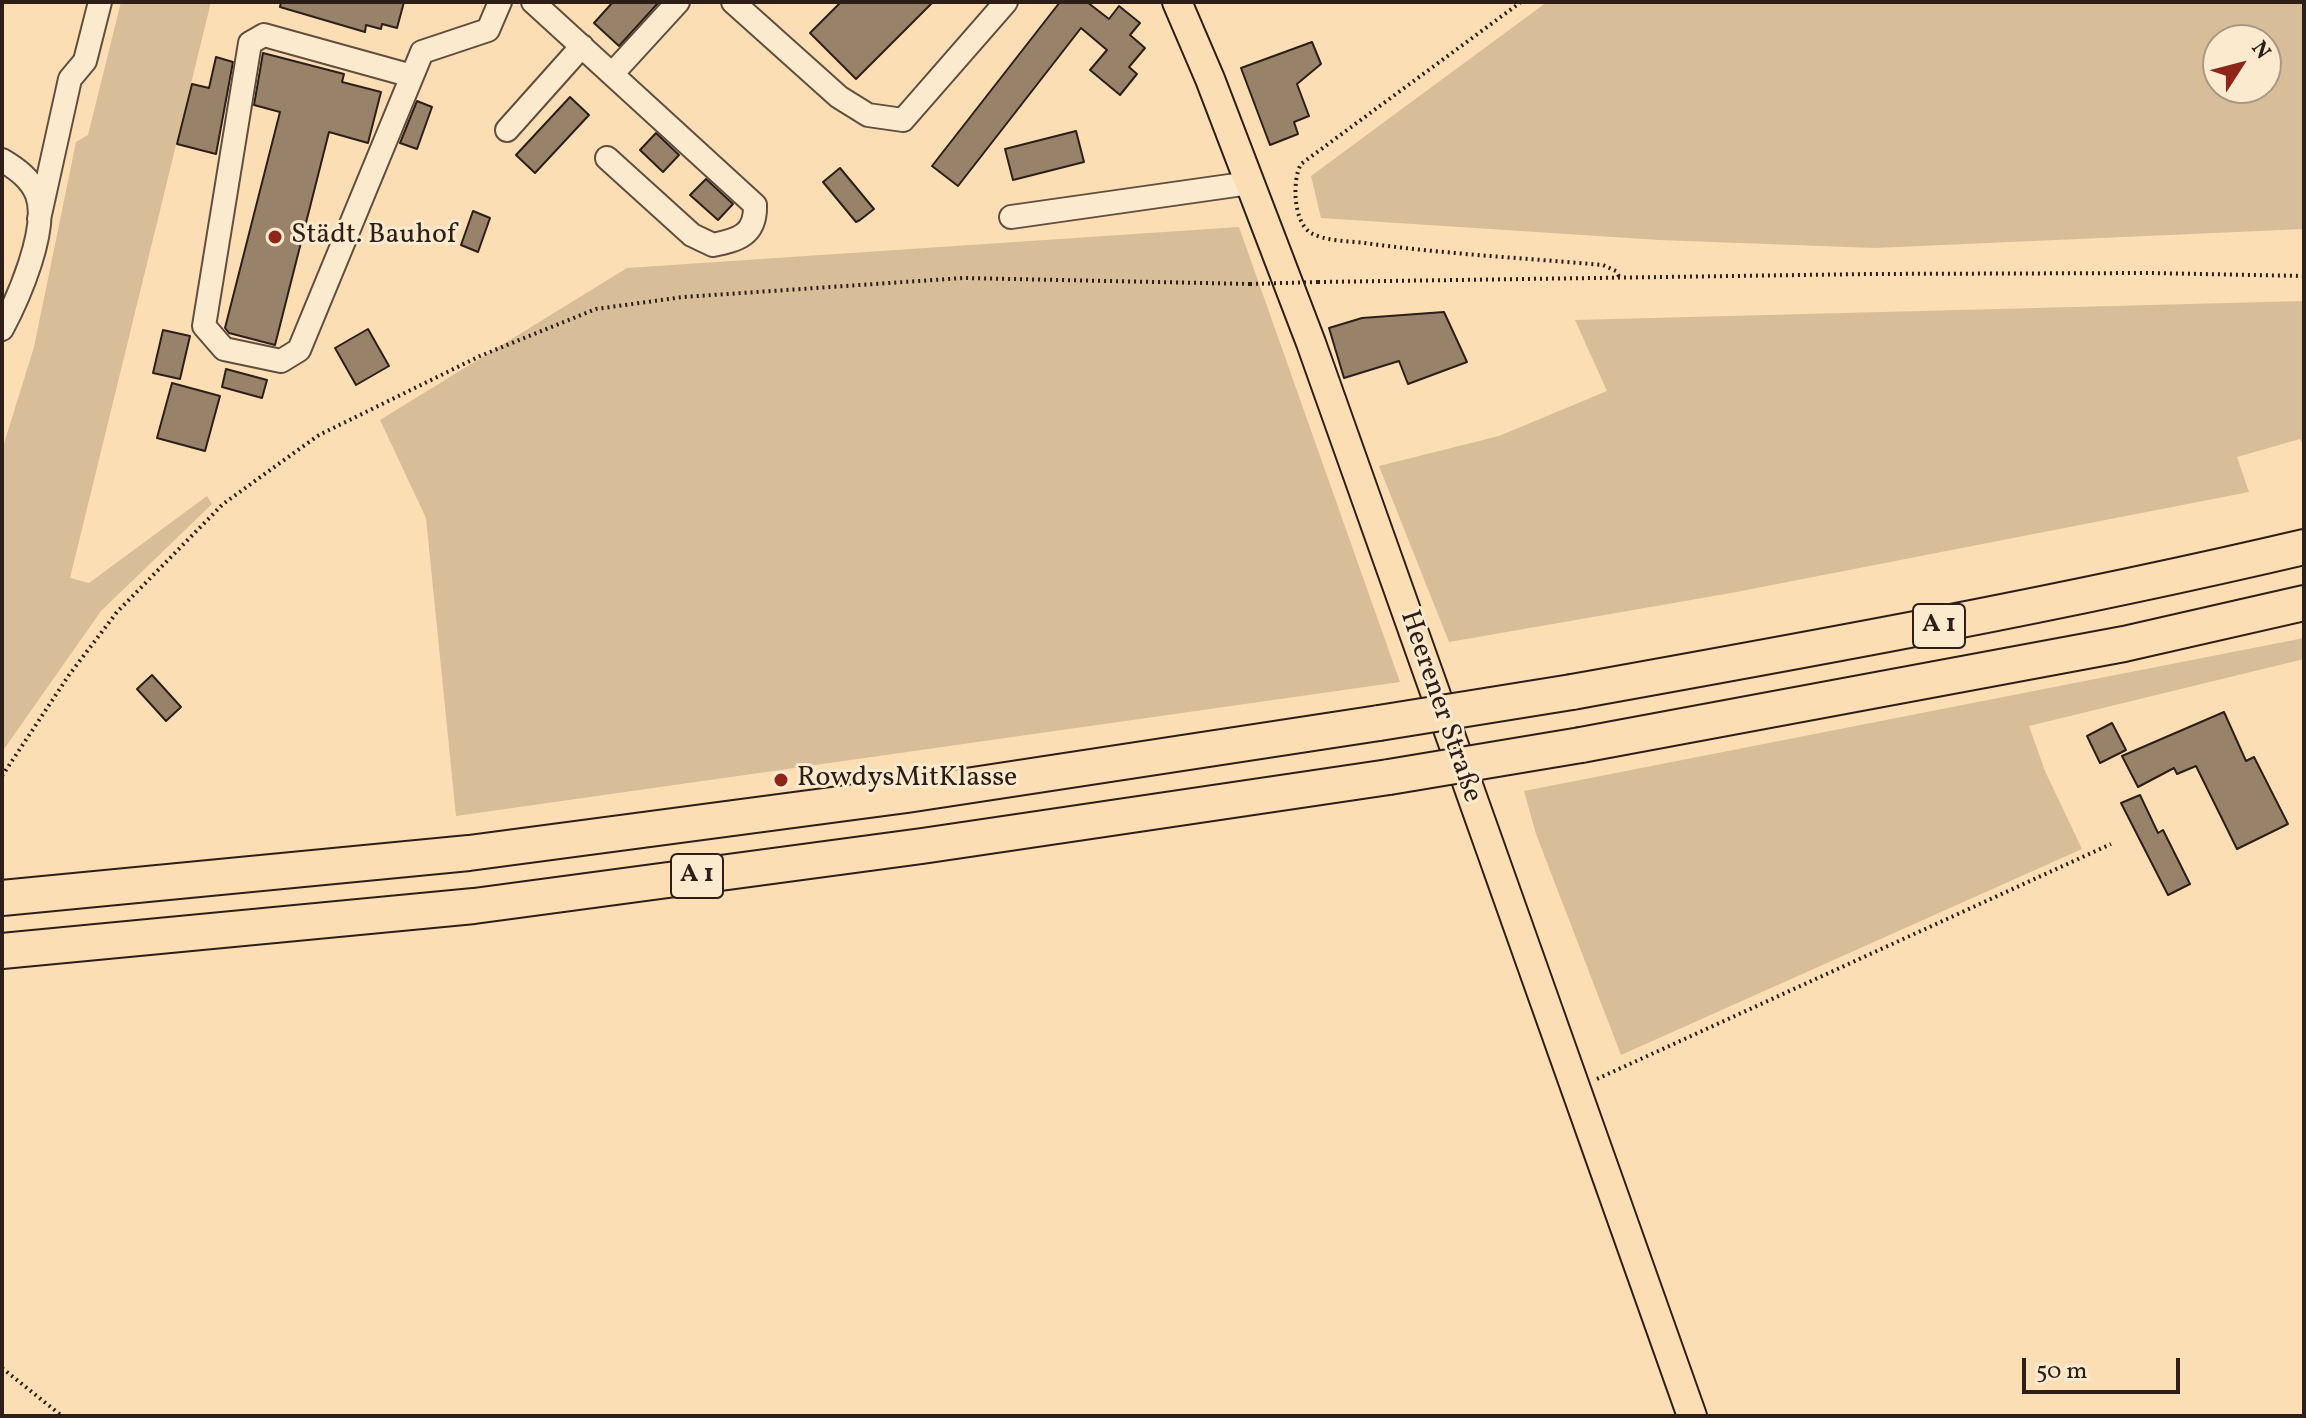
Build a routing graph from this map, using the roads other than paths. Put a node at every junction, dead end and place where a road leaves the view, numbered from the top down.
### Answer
1 (100, 2) edge
2 (500, 2) edge
3 (533, 2) edge
4 (678, 2) edge
5 (733, 2) edge
6 (1006, 2) edge
7 (1177, 2) edge
8 (582, 46) junction
9 (613, 73) junction
10 (412, 76) junction
11 (507, 130) dead end
12 (607, 158) dead end
13 (2, 160) edge
14 (1250, 183) junction
15 (1011, 217) dead end
16 (39, 219) junction
17 (2, 329) edge
18 (2304, 547) edge
19 (2304, 603) edge
20 (2, 898) edge
21 (2, 951) edge
22 (1692, 1416) edge

1 - 16 street
2 - 10 street
3 - 8 street
4 - 9 street
5 - 6 street
7 - 14 main road, Heerener Straße
8 - 9 street
8 - 11 street
9 - 12 street
10 - 10 street
13 - 16 street
14 - 15 street
14 - 22 main road, Heerener Straße
16 - 17 street
18 - 20 highway, A 1, bridge
19 - 21 highway, A 1, bridge

